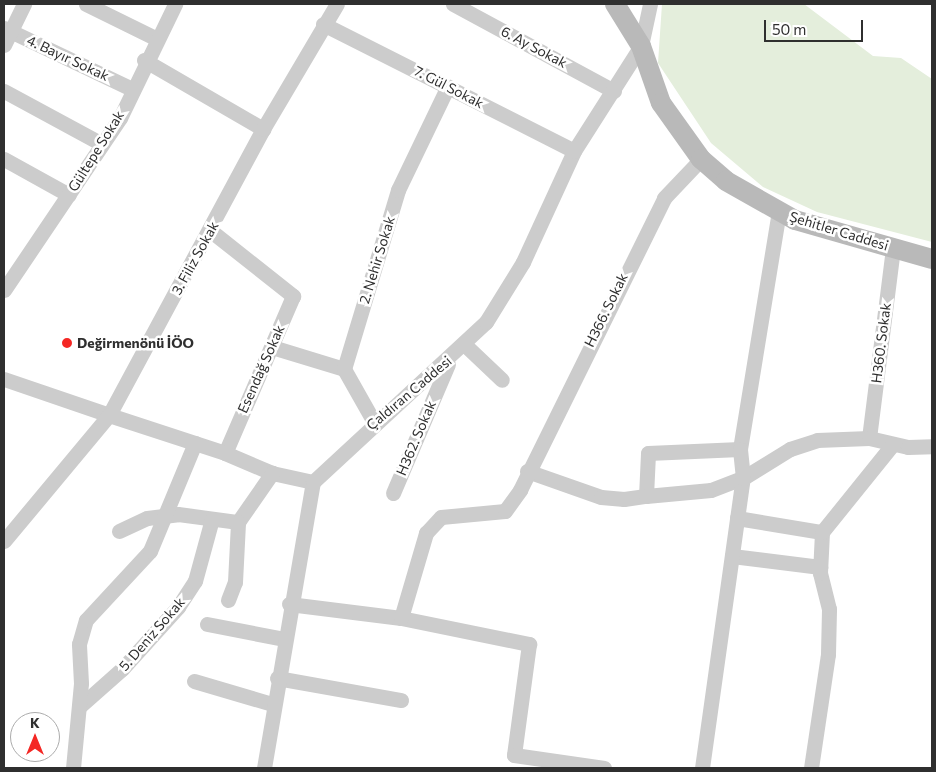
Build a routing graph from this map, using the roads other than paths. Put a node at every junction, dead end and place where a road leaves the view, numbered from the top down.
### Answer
1 (24, 4) edge
2 (86, 4) edge
3 (175, 4) edge
4 (337, 4) edge
5 (453, 4) edge
6 (615, 4) edge
7 (650, 4) edge
8 (323, 24) junction
9 (6, 35) edge
10 (155, 38) junction
11 (642, 46) junction
12 (144, 60) junction
13 (448, 86) junction
14 (132, 89) junction
15 (4, 91) edge
16 (614, 91) junction
17 (263, 129) junction
18 (102, 144) junction
19 (574, 152) junction
20 (4, 159) edge
21 (701, 159) junction
22 (69, 195) junction
23 (779, 211) junction
24 (211, 231) junction
25 (893, 247) junction
26 (932, 259) edge
27 (4, 290) edge
28 (464, 344) junction
29 (272, 347) junction
30 (452, 356) junction
31 (344, 369) junction
32 (4, 378) edge
33 (502, 380) dead end
34 (109, 415) junction
35 (374, 422) junction
36 (869, 438) junction
37 (195, 443) junction
38 (893, 444) junction
39 (932, 446) edge
40 (740, 449) junction
41 (224, 453) junction
42 (527, 471) junction
43 (272, 473) junction
44 (743, 478) junction
45 (313, 482) junction
46 (393, 493) dead end
47 (646, 496) junction
48 (167, 516) junction
49 (738, 518) junction
50 (212, 519) junction
51 (238, 522) junction
52 (119, 531) dead end
53 (822, 532) junction
54 (4, 541) edge
55 (732, 556) junction
56 (820, 567) junction
57 (228, 600) dead end
58 (289, 604) junction
59 (401, 618) junction
60 (207, 624) dead end
61 (284, 639) junction
62 (277, 678) junction
63 (194, 681) dead end
64 (401, 700) dead end
65 (272, 704) junction
66 (79, 707) junction
67 (513, 762) edge
68 (73, 768) edge
69 (264, 768) edge
70 (604, 768) edge
71 (702, 768) edge
72 (811, 768) edge

1 - 9 street
2 - 10 street
3 - 10 street, Gültepe Sokak
4 - 8 street, 3. Filiz Sokak
5 - 16 street, 6. Ay Sokak
6 - 11 street, Şehitler Caddesi
7 - 11 street
8 - 13 street, 7. Gül Sokak
8 - 17 street, 3. Filiz Sokak
9 - 14 street, 4. Bayır Sokak
10 - 12 street, Gültepe Sokak
11 - 16 street, Çaldıran Caddesi
11 - 21 street, Şehitler Caddesi
12 - 14 street, Gültepe Sokak
12 - 17 street
13 - 19 street, 7. Gül Sokak
13 - 31 street, 2. Nehir Sokak
14 - 18 street, Gültepe Sokak
15 - 18 street
16 - 19 street, Çaldıran Caddesi
17 - 24 street, 3. Filiz Sokak
18 - 22 street, Gültepe Sokak
19 - 28 street, Çaldıran Caddesi
20 - 22 street
21 - 23 street, Şehitler Caddesi
21 - 42 street, H366. Sokak
22 - 27 street, Gültepe Sokak
23 - 25 street, Şehitler Caddesi
23 - 40 street
24 - 29 street, Esendağ Sokak
24 - 34 street, 3. Filiz Sokak
25 - 26 street, Şehitler Caddesi
25 - 36 street, H360. Sokak
28 - 30 street, Çaldıran Caddesi
28 - 33 street
29 - 31 street
29 - 41 street, Esendağ Sokak
30 - 35 street, Çaldıran Caddesi
30 - 46 street, H362. Sokak
31 - 35 street
32 - 34 street
34 - 37 street
34 - 54 street, 3. Filiz Sokak
35 - 45 street, Çaldıran Caddesi
36 - 38 street
36 - 44 street
37 - 41 street
37 - 48 street
38 - 39 street
38 - 53 street
40 - 44 street
40 - 47 street
41 - 43 street
42 - 47 street
42 - 59 street, H366. Sokak
43 - 45 street
43 - 51 street
44 - 47 street
44 - 49 street
45 - 58 street
48 - 50 street
48 - 52 street
48 - 66 street
49 - 53 street
49 - 55 street
50 - 51 street
50 - 66 street, 5. Deniz Sokak
51 - 57 street
53 - 56 street
55 - 56 street
55 - 71 street
56 - 72 street
58 - 59 street
58 - 61 street
59 - 67 street
60 - 61 street
61 - 62 street
62 - 64 street
62 - 65 street
63 - 65 street
65 - 69 street
66 - 68 street
67 - 70 street

